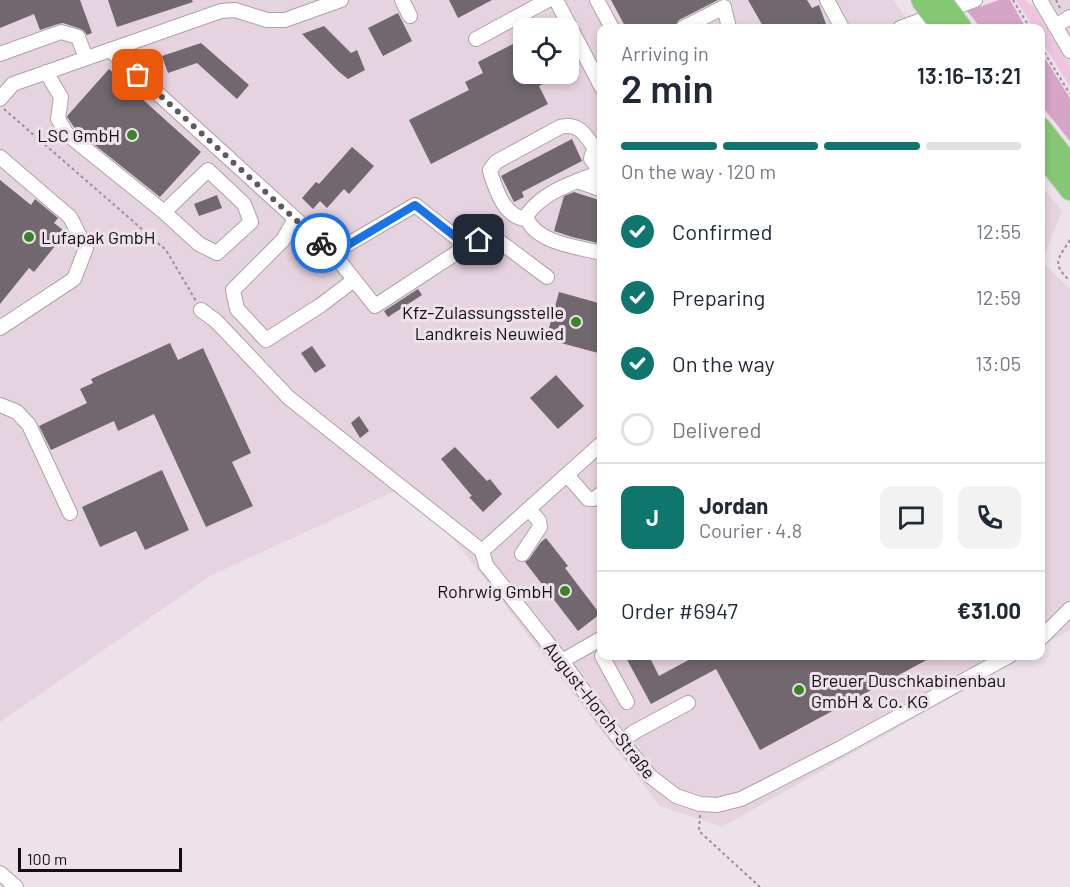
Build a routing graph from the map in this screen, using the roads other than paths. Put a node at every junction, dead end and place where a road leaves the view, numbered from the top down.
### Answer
1 (341, 0) edge
2 (402, 0) edge
3 (548, 0) edge
4 (556, 0) edge
5 (597, 0) edge
6 (827, 0) edge
7 (921, 0) edge
8 (941, 0) edge
9 (973, 0) edge
10 (1040, 0) edge
11 (218, 5) edge
12 (308, 6) edge
13 (410, 16) dead end
14 (1070, 17) edge
15 (610, 24) edge
16 (692, 24) edge
17 (728, 24) edge
18 (840, 24) edge
19 (910, 24) edge
20 (940, 24) edge
21 (959, 24) edge
22 (1055, 26) junction
23 (476, 39) dead end
24 (110, 50) junction
25 (1070, 51) edge
26 (0, 54) edge
27 (86, 58) junction
28 (46, 72) junction
29 (597, 78) edge
30 (0, 99) edge
31 (1045, 133) edge
32 (597, 147) edge
33 (597, 151) edge
34 (0, 157) edge
35 (1045, 158) edge
36 (1070, 165) edge
37 (597, 166) edge
38 (597, 171) edge
39 (577, 181) junction
40 (597, 188) edge
41 (1070, 190) edge
42 (164, 212) junction
43 (528, 215) junction
44 (295, 219) junction
45 (467, 246) junction
46 (597, 252) edge
47 (333, 254) junction
48 (547, 277) dead end
49 (354, 280) junction
50 (201, 310) road end
51 (0, 328) edge
52 (0, 405) edge
53 (597, 448) edge
54 (567, 475) junction
55 (597, 497) edge
56 (530, 509) junction
57 (70, 513) dead end
58 (482, 551) junction
59 (522, 554) dead end
60 (1070, 609) edge
61 (1045, 634) edge
62 (597, 641) edge
63 (605, 660) edge
64 (996, 660) edge
65 (562, 661) junction
66 (627, 702) dead end
67 (688, 703) dead end
68 (622, 742) junction
69 (0, 873) edge
70 (16, 887) edge

1 - 12 street
2 - 13 street
3 - 23 street
4 - 29 street
5 - 15 street
6 - 18 street
7 - 20 highway, bridge
8 - 21 highway, bridge
9 - 19 street
10 - 22 street
11 - 12 street
11 - 24 street
14 - 22 street
16 - 17 street
22 - 25 street
24 - 27 street
24 - 44 street
26 - 27 street
27 - 28 street
28 - 30 street
28 - 42 street
31 - 36 highway
32 - 43 street
33 - 37 street
34 - 51 street
35 - 41 highway
38 - 39 street
39 - 40 street
39 - 43 street
42 - 42 street
43 - 46 street
44 - 47 street
44 - 49 street
45 - 47 street
45 - 48 street
45 - 49 street
47 - 49 street
50 - 58 street
52 - 57 street
53 - 54 street
54 - 55 street
54 - 56 street
56 - 58 street
56 - 59 street
58 - 65 street, August-Horch-Straße
60 - 61 street
62 - 65 street
63 - 66 street
64 - 68 street, August-Horch-Straße
65 - 68 street, August-Horch-Straße
67 - 68 street
69 - 70 street

